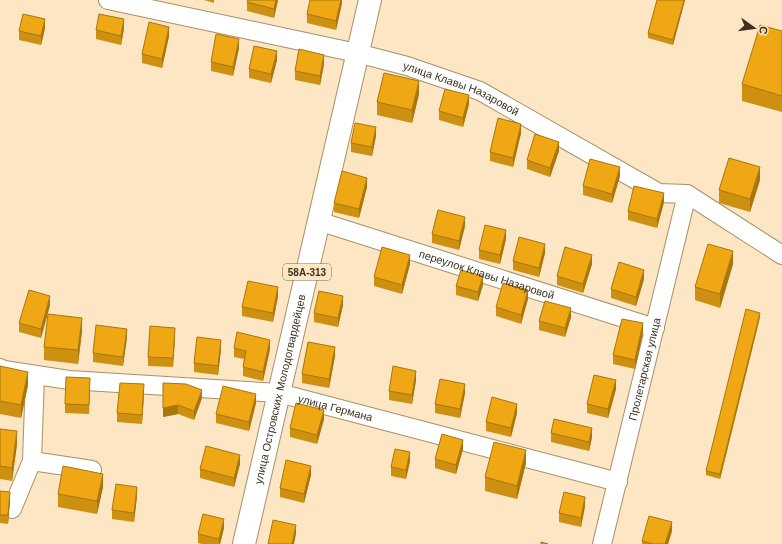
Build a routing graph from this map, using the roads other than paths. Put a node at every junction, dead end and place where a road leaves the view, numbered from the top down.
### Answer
1 (108, 0) edge
2 (370, 0) edge
3 (357, 53) junction
4 (687, 194) junction
5 (318, 220) junction
6 (782, 255) edge
7 (655, 328) junction
8 (0, 368) edge
9 (34, 375) junction
10 (279, 393) junction
11 (32, 461) junction
12 (92, 470) edge
13 (618, 482) junction
14 (12, 509) dead end
15 (244, 544) edge
16 (602, 544) edge

1 - 3 street, улица Клавы Назаровой
2 - 3 main road, улица Островских Молодогвардейцев / 58А-313
3 - 4 street, улица Клавы Назаровой
3 - 5 main road, улица Островских Молодогвардейцев / 58А-313
4 - 6 street
4 - 7 street, Пролетарская улица
5 - 7 street, переулок Клавы Назаровой
5 - 10 main road, улица Островских Молодогвардейцев / 58А-313
7 - 13 street, Пролетарская улица
8 - 9 street, улица Германа
9 - 10 street, улица Германа
9 - 11 street
10 - 13 street, улица Германа
10 - 15 main road, улица Островских Молодогвардейцев / 58А-313
11 - 12 street
11 - 14 street
13 - 16 street, Пролетарская улица

